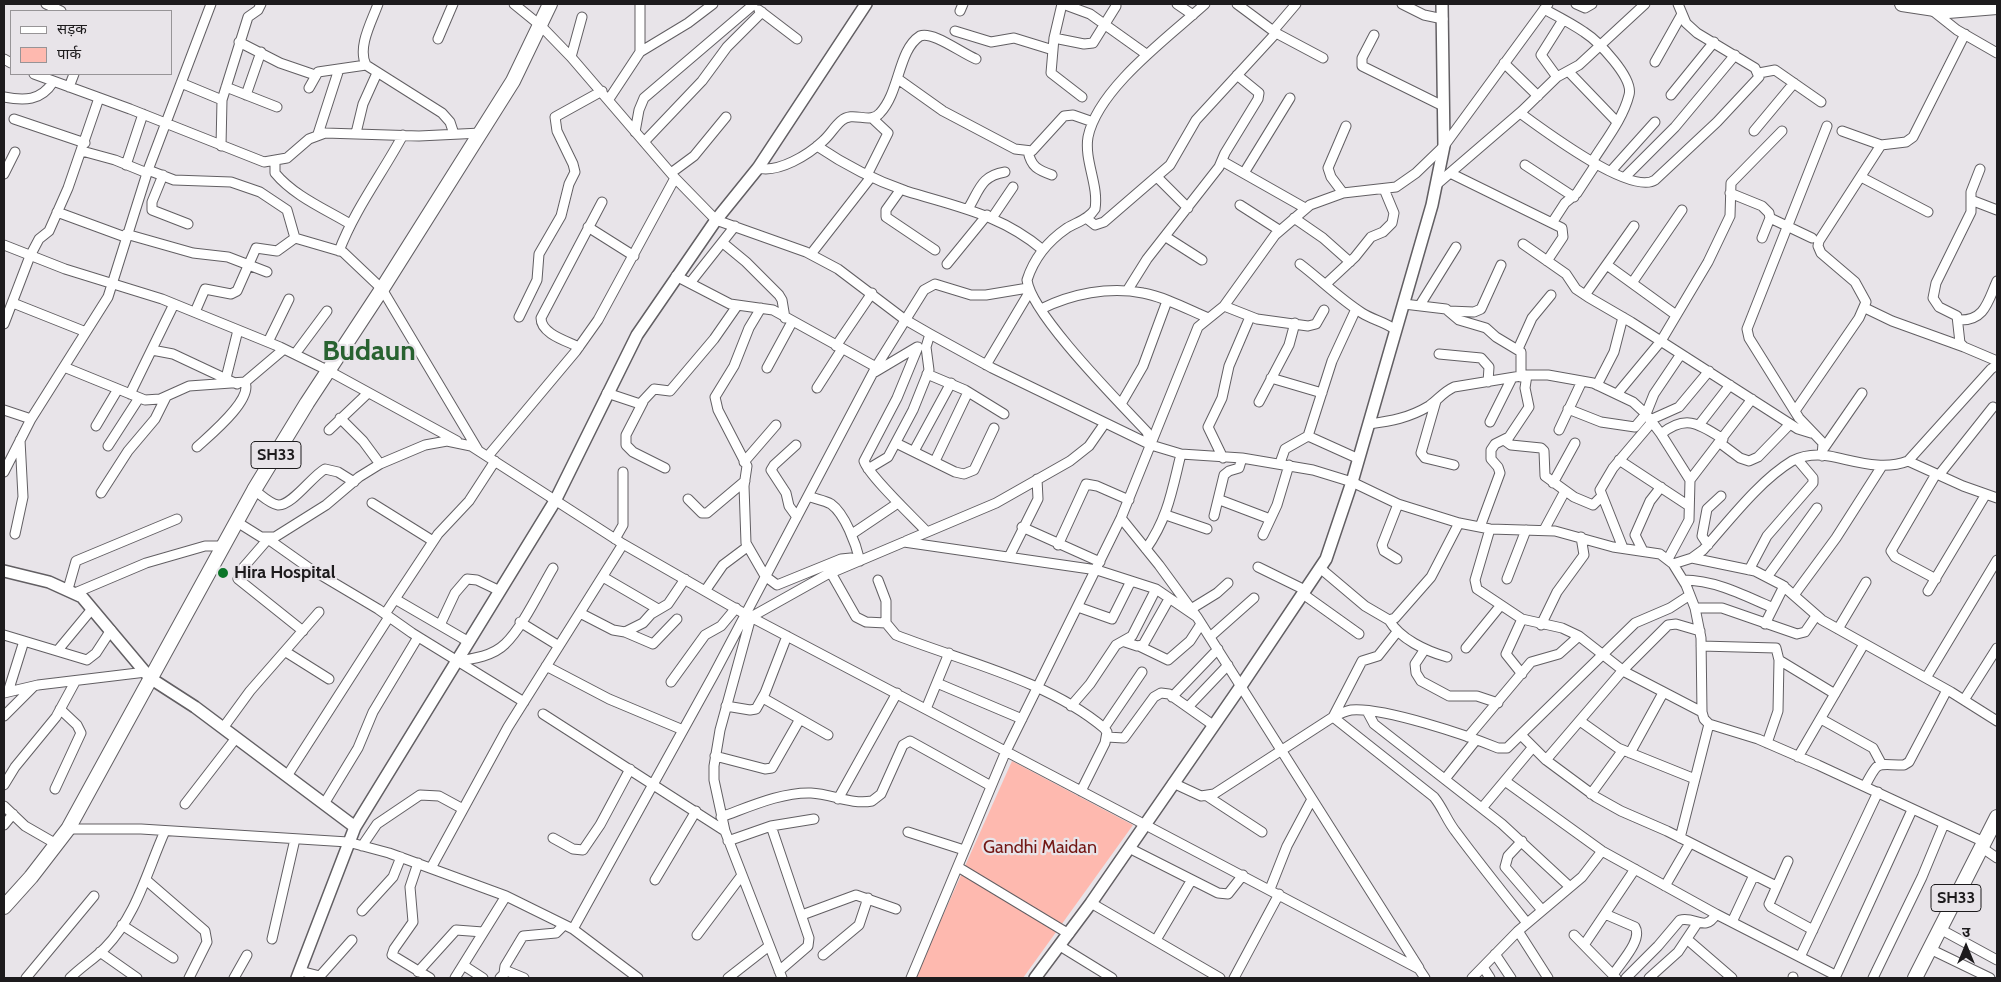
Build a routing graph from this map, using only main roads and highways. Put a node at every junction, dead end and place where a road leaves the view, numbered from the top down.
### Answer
1 (550, 4) edge
2 (1902, 4) edge
3 (1979, 7) edge
4 (1997, 7) edge
5 (1997, 817) edge
6 (4, 907) edge
7 (1915, 978) edge

1 - 6 main road, SH33
2 - 3 main road
3 - 4 main road
5 - 7 main road, SH33

